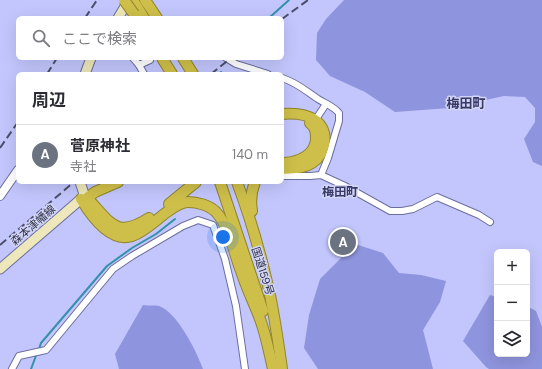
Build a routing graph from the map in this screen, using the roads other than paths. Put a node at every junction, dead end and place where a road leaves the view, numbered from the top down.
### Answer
1 (124, 0) edge
2 (130, 0) edge
3 (145, 0) edge
4 (153, 0) edge
5 (135, 10) edge
6 (119, 16) edge
7 (155, 16) edge
8 (90, 60) edge
9 (135, 60) edge
10 (150, 60) dead end
11 (163, 60) edge
12 (167, 60) edge
13 (182, 60) edge
14 (183, 60) edge
15 (229, 60) edge
16 (139, 64) junction
17 (86, 72) edge
18 (143, 72) edge
19 (172, 72) edge
20 (172, 72) edge
21 (187, 72) edge
22 (192, 72) edge
23 (262, 72) edge
24 (284, 79) edge
25 (326, 104) junction
26 (284, 114) edge
27 (284, 117) edge
28 (313, 122) junction
29 (284, 163) edge
30 (284, 169) edge
31 (16, 173) edge
32 (321, 175) junction
33 (284, 176) edge
34 (81, 184) edge
35 (103, 184) edge
36 (113, 184) edge
37 (194, 184) edge
38 (221, 184) edge
39 (238, 184) edge
40 (254, 184) edge
41 (0, 196) edge
42 (84, 197) junction
43 (490, 222) dead end
44 (0, 269) edge
45 (12, 369) edge
46 (245, 369) edge
47 (273, 369) edge
48 (277, 369) edge
49 (282, 369) edge
50 (285, 369) edge

1 - 5 highway, bridge
2 - 6 main road
3 - 7 highway
4 - 7 highway
8 - 17 main road
9 - 16 street
10 - 16 street
11 - 19 highway
12 - 20 highway
13 - 21 highway
14 - 22 highway
15 - 23 street
16 - 18 street
24 - 25 street
25 - 28 street
25 - 32 street
26 - 28 highway
27 - 28 highway
28 - 29 highway
28 - 30 highway
31 - 41 street
32 - 33 street
32 - 43 street
34 - 42 main road
35 - 42 highway
36 - 42 highway
37 - 42 highway
38 - 48 highway, 国道159号
39 - 49 highway, 国道159号
40 - 50 highway
42 - 44 main road, 森本津幡線
42 - 47 highway
45 - 46 street

